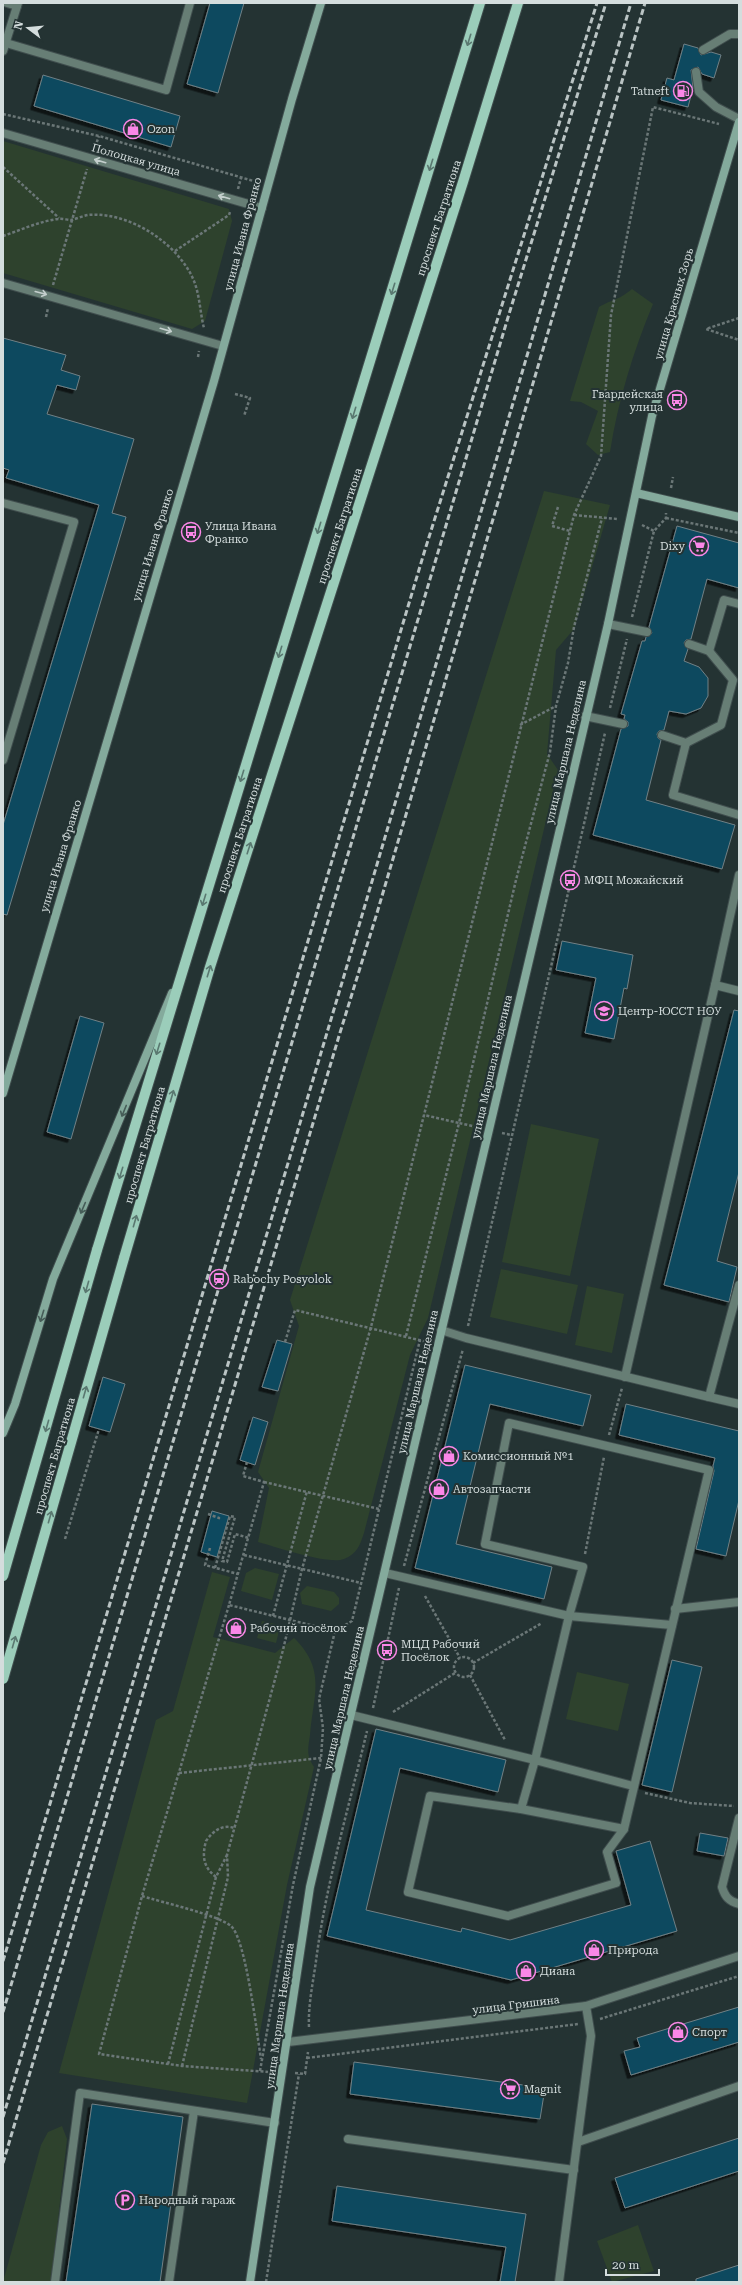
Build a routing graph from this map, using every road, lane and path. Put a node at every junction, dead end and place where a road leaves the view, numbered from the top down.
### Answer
1 (7, 3) edge
2 (190, 3) edge
3 (321, 3) edge
4 (480, 3) edge
5 (518, 3) edge
6 (17, 4) edge
7 (739, 34) edge
8 (4, 47) edge
9 (703, 50) dead end
10 (696, 72) dead end
11 (3, 114) edge
12 (738, 123) edge
13 (3, 133) edge
14 (91, 158) junction
15 (3, 167) edge
16 (241, 178) dead end
17 (262, 208) junction
18 (229, 215) dead end
19 (59, 219) junction
20 (71, 220) junction
21 (3, 236) edge
22 (175, 251) junction
23 (3, 283) edge
24 (53, 286) dead end
25 (739, 318) edge
26 (204, 329) dead end
27 (739, 340) edge
28 (223, 346) junction
29 (234, 394) dead end
30 (244, 416) dead end
31 (673, 477) dead end
32 (636, 493) junction
33 (668, 502) junction
34 (3, 503) edge
35 (558, 507) dead end
36 (574, 515) junction
37 (739, 517) edge
38 (602, 518) junction
39 (666, 518) junction
40 (631, 520) junction
41 (570, 531) junction
42 (654, 531) junction
43 (739, 533) edge
44 (739, 604) edge
45 (608, 624) junction
46 (630, 628) junction
47 (647, 632) dead end
48 (689, 644) dead end
49 (709, 651) junction
50 (556, 706) junction
51 (585, 716) junction
52 (607, 721) junction
53 (623, 724) dead end
54 (520, 726) junction
55 (662, 735) dead end
56 (686, 743) junction
57 (3, 760) edge
58 (739, 815) edge
59 (739, 875) edge
60 (186, 958) junction
61 (715, 985) junction
62 (739, 991) edge
63 (3, 1093) edge
64 (424, 1115) junction
65 (459, 1123) junction
66 (489, 1130) junction
67 (511, 1135) junction
68 (739, 1285) edge
69 (371, 1327) junction
70 (441, 1330) junction
71 (406, 1336) junction
72 (466, 1338) junction
73 (420, 1340) junction
74 (284, 1342) dead end
75 (438, 1344) junction
76 (463, 1350) junction
77 (625, 1377) junction
78 (709, 1397) junction
79 (739, 1404) edge
80 (99, 1429) dead end
81 (3, 1433) edge
82 (606, 1446) junction
83 (247, 1462) dead end
84 (264, 1482) junction
85 (307, 1491) junction
86 (323, 1495) junction
87 (379, 1509) junction
88 (208, 1514) dead end
89 (218, 1521) dead end
90 (249, 1538) junction
91 (65, 1539) dead end
92 (210, 1548) dead end
93 (244, 1555) junction
94 (286, 1566) junction
95 (582, 1567) junction
96 (215, 1568) junction
97 (302, 1569) junction
98 (385, 1573) junction
99 (238, 1574) junction
100 (3, 1576) edge
101 (401, 1577) junction
102 (416, 1581) junction
103 (361, 1583) junction
104 (739, 1602) edge
105 (229, 1605) junction
106 (676, 1609) junction
107 (559, 1614) junction
108 (273, 1616) junction
109 (569, 1616) junction
110 (289, 1620) junction
111 (672, 1624) junction
112 (335, 1631) junction
113 (460, 1658) junction
114 (473, 1663) junction
115 (455, 1673) junction
116 (470, 1676) junction
117 (3, 1679) edge
118 (351, 1715) junction
119 (374, 1721) junction
120 (513, 1755) junction
121 (321, 1758) junction
122 (535, 1760) junction
123 (251, 1766) junction
124 (179, 1773) junction
125 (632, 1788) junction
126 (739, 1806) edge
127 (522, 1809) junction
128 (739, 1818) edge
129 (234, 1828) junction
130 (624, 1829) junction
131 (227, 1855) junction
132 (216, 1877) junction
133 (142, 1896) junction
134 (739, 1904) edge
135 (206, 1915) junction
136 (219, 1919) junction
137 (739, 1956) edge
138 (586, 2006) junction
139 (310, 2040) junction
140 (288, 2042) junction
141 (262, 2062) junction
142 (168, 2064) junction
143 (182, 2066) junction
144 (260, 2071) junction
145 (283, 2073) junction
146 (299, 2074) junction
147 (739, 2086) edge
148 (194, 2110) junction
149 (275, 2123) junction
150 (348, 2138) dead end
151 (578, 2142) junction
152 (574, 2170) junction
153 (55, 2282) edge
154 (170, 2282) edge
155 (250, 2282) edge
156 (266, 2282) edge
157 (559, 2282) edge

1 - 6 street
2 - 8 street
3 - 17 street, улица Ивана Франко
4 -> 60 main road, проспект Багратиона
117 -> 5 main road, проспект Багратиона, bridge
6 - 8 street
7 - 9 street
10 - 12 street
11 - 16 path
12 - 32 street, улица Красных Зорь
12 - 36 path
13 - 14 street, Полоцкая улица
17 -> 14 street, Полоцкая улица
14 - 20 path
15 - 19 path
17 - 28 street, улица Ивана Франко
18 - 22 path
19 - 20 path
19 - 21 path
20 - 22 path
20 - 24 path
22 - 26 path
23 -> 28 street
25 - 27 path
28 - 63 street, улица Ивана Франко
29 - 30 path
31 - 33 path
32 - 33 street
32 - 40 street, улица Маршала Неделина
33 - 37 street
33 - 39 path
34 - 57 street
35 - 41 path
36 - 38 path
36 - 41 path
38 - 40 path
38 - 50 path
39 - 42 path
39 - 43 path
40 - 42 path
40 - 45 street, улица Маршала Неделина
41 - 54 path
42 - 46 path
44 - 49 street
45 - 46 street
45 - 51 street, улица Маршала Неделина
46 - 47 street
46 - 52 path
48 - 49 street
49 - 56 street
50 - 54 path
50 - 65 path
51 - 52 street
51 - 66 street, улица Маршала Неделина
52 - 53 street
52 - 67 path
54 - 64 path
55 - 56 street
56 - 58 street
59 - 61 street
60 -> 81 street
60 -> 100 main road, проспект Багратиона, bridge
61 - 62 street
61 - 77 street
64 - 65 path
64 - 69 path
65 - 66 path
65 - 71 path
66 - 67 path
66 - 70 street, улица Маршала Неделина
67 - 72 path
68 - 78 street
69 - 71 path
69 - 74 path
69 - 86 path
70 - 72 street
70 - 75 street, улица Маршала Неделина
71 - 73 path
72 - 76 path
72 - 77 street
73 - 75 path
73 - 87 path
75 - 76 path
75 - 98 street, улица Маршала Неделина
76 - 101 path
77 - 78 street
77 - 82 path
78 - 79 street
80 - 91 path
82 - 95 path
82 - 95 street
82 - 106 street
83 - 84 path
84 - 85 path
84 - 90 path
85 - 86 path
85 - 94 path
86 - 87 path
86 - 97 path
87 - 103 path
88 - 89 path
90 - 93 path
90 - 96 path
92 - 96 path
93 - 94 path
93 - 99 path
94 - 97 path
94 - 108 path
95 - 109 street
96 - 99 path
97 - 103 path
97 - 110 path
98 - 101 street
98 - 118 street, улица Маршала Неделина
99 - 105 path
101 - 102 street
101 - 119 path
102 - 107 street
102 - 113 path
103 - 112 path
104 - 106 street
105 - 108 path
105 - 124 path
106 - 111 street
107 - 109 street
107 - 114 path
108 - 110 path
109 - 111 street
109 - 122 street
110 - 112 path
110 - 123 path
111 - 125 street
112 - 121 path
113 - 114 path
113 - 115 path
114 - 116 path
115 - 116 path
115 - 119 path
116 - 120 path
118 - 119 street
118 - 140 street, улица Маршала Неделина
119 - 120 street
119 - 139 path
120 - 122 street
121 - 123 path
121 - 141 path
122 - 125 street
122 - 127 street
123 - 124 path
123 - 129 path
124 - 133 path
125 - 126 path
125 - 130 street
127 - 130 street
127 - 130 street
128 - 134 street
129 - 131 path
129 - 132 path
131 - 132 path
131 - 136 path
132 - 135 path
133 - 135 path
133 - 142 path
135 - 136 path
135 - 142 path
136 - 141 path
136 - 143 path
137 - 138 street, улица Гришина
138 - 139 street, улица Гришина
138 - 151 street
139 - 140 street, улица Гришина
139 - 146 path
140 - 145 street, улица Маршала Неделина
141 - 144 path
142 - 143 path
143 - 144 path
144 - 145 path
145 - 146 path
145 - 149 street, улица Маршала Неделина
146 - 156 path
147 - 151 street
148 - 149 street
148 - 153 street
148 - 154 street
149 - 155 street, улица Маршала Неделина
150 - 152 street
151 - 152 street
152 - 157 street

